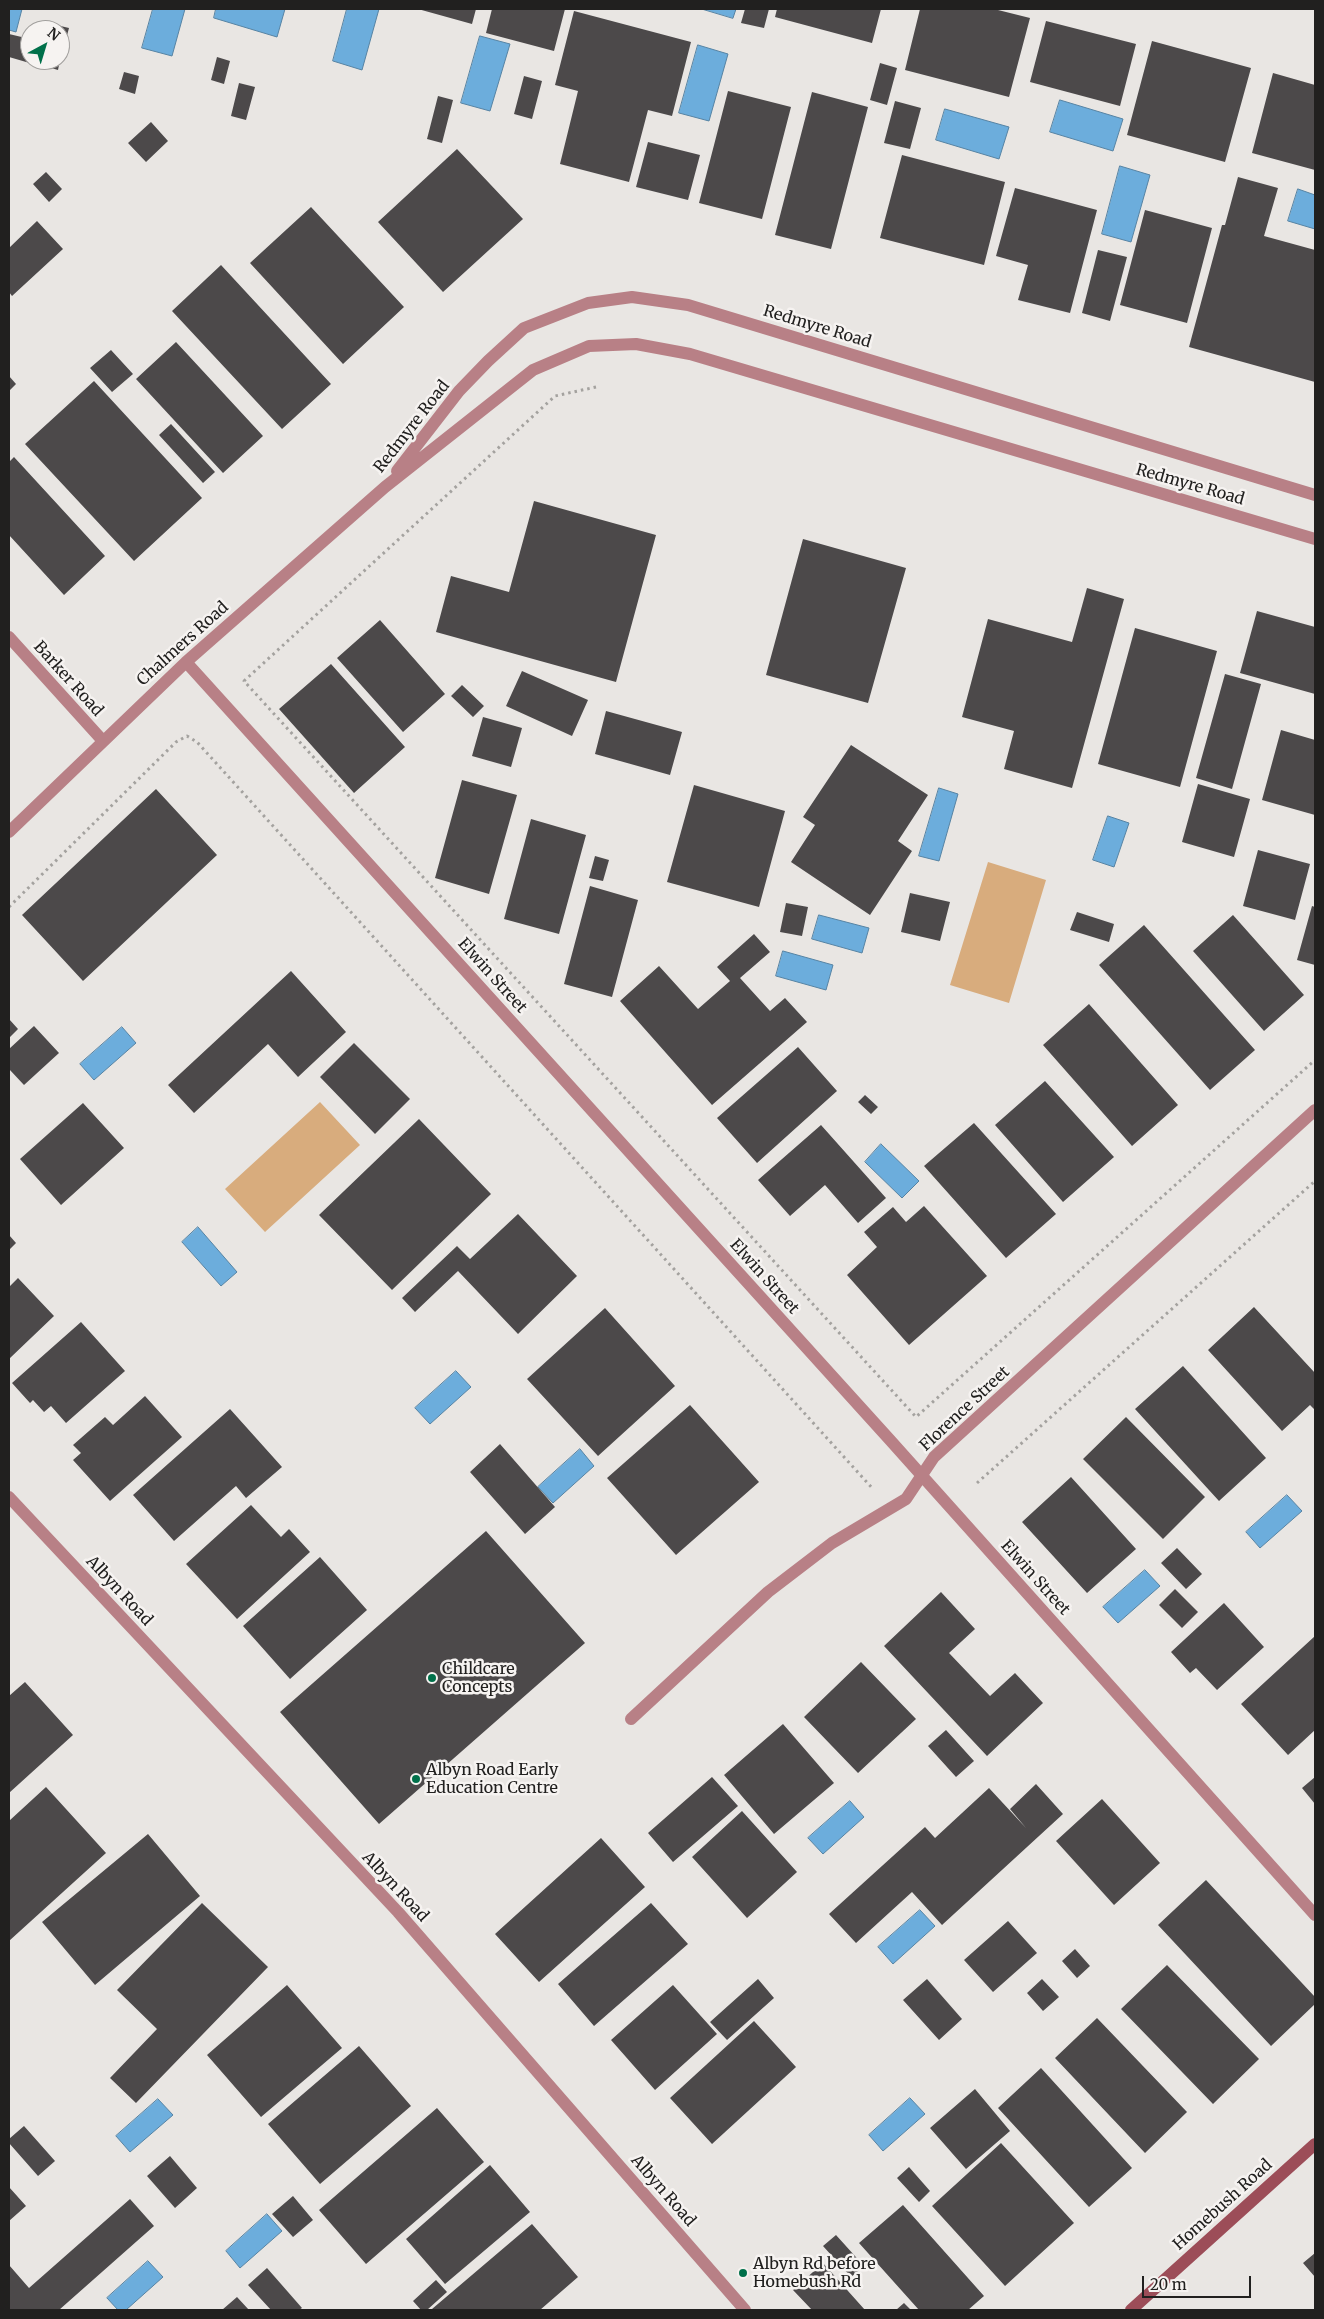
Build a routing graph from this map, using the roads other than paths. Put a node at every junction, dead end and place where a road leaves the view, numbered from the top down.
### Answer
1 (385, 487) junction
2 (1315, 495) edge
3 (1315, 538) edge
4 (9, 637) edge
5 (186, 662) junction
6 (103, 741) junction
7 (9, 832) edge
8 (1315, 1110) edge
9 (922, 1476) junction
10 (9, 1497) edge
11 (631, 1719) dead end
12 (1315, 1915) edge
13 (1315, 2144) edge
14 (745, 2310) edge
15 (1131, 2310) edge

1 - 2 street, Redmyre Road
1 - 3 street, Redmyre Road
1 - 5 street, Chalmers Road
4 - 6 street, Barker Road
5 - 6 street, Chalmers Road
5 - 9 street, Elwin Street
6 - 7 street, Chalmers Road
8 - 9 street, Florence Street
9 - 11 street, Florence Street
9 - 12 street, Elwin Street
10 - 14 street, Albyn Road
13 - 15 main road, Homebush Road

